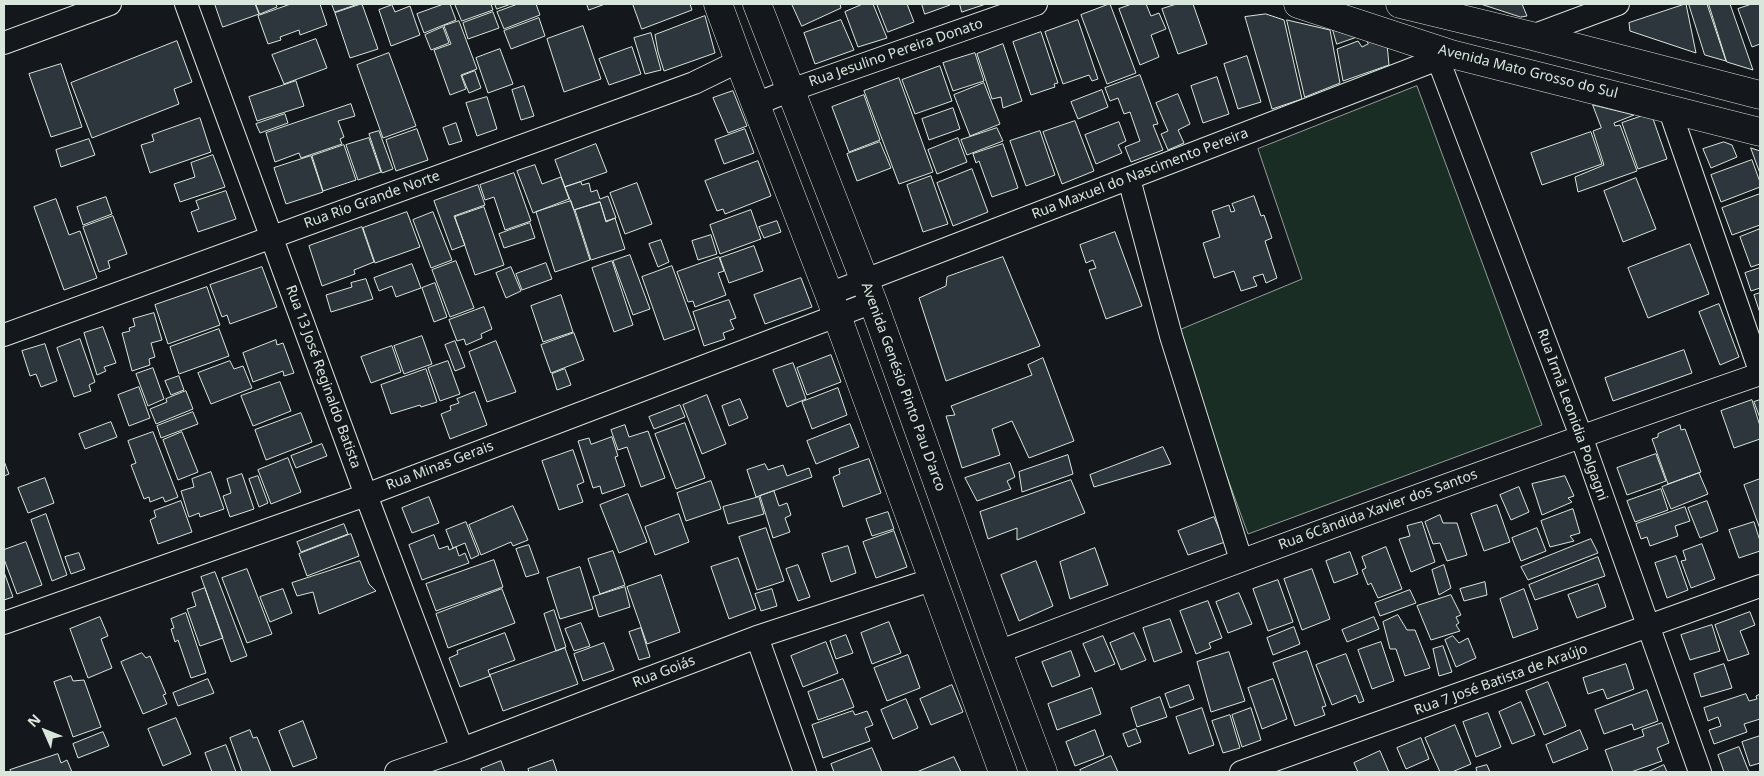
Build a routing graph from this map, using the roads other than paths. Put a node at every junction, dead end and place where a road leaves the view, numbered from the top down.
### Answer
1 (110, 4) edge
2 (186, 4) edge
3 (718, 4) edge
4 (757, 4) edge
5 (1036, 4) edge
6 (1298, 4) edge
7 (1618, 4) edge
8 (1415, 6) edge
9 (1532, 36) junction
10 (4, 43) edge
11 (1444, 56) junction
12 (739, 61) junction
13 (791, 90) junction
14 (1760, 95) edge
15 (756, 104) junction
16 (1669, 108) junction
17 (1760, 132) edge
18 (1128, 179) junction
19 (272, 237) junction
20 (869, 291) junction
21 (833, 304) junction
22 (4, 334) edge
23 (1760, 372) edge
24 (1581, 436) junction
25 (366, 495) junction
26 (1241, 560) junction
27 (934, 579) junction
28 (1760, 586) edge
29 (4, 623) edge
30 (1648, 627) junction
31 (757, 637) junction
32 (998, 652) junction
33 (1031, 740) junction
34 (462, 749) junction
35 (1000, 762) edge
36 (396, 772) edge
37 (805, 772) edge
38 (1043, 772) edge
39 (1241, 772) edge
40 (1700, 772) edge

1 - 10 street
2 - 19 street, Rua 13 José Reginaldo Batista
3 - 12 street
4 - 13 street, Avenida Genésio Pinto Pau D'arco
5 - 13 street, Rua Jesulino Pereira Donato
6 - 11 street, Avenida Mato Grosso do Sul
7 - 9 street
8 - 9 street
9 - 14 street
11 - 16 street, Avenida Mato Grosso do Sul
11 - 18 street, Rua Maxuel do Nascimento Pereira
11 - 24 street, Rua Irmã Leonidia Polgagni
12 - 15 street
12 - 19 street, Rua Rio Grande Norte
13 - 15 street, Rua Jesulino Pereira Donato
13 - 20 street, Avenida Genésio Pinto Pau D'arco
15 - 21 street
16 - 17 street, Avenida Mato Grosso do Sul
16 - 23 street
18 - 20 street, Rua Maxuel do Nascimento Pereira
18 - 26 street
19 - 22 street, Rua Rio Grande Norte
19 - 25 street, Rua 13 José Reginaldo Batista
20 - 21 street, Rua Minas Gerais
20 - 32 street, Avenida Genésio Pinto Pau D'arco
21 - 25 street, Rua Minas Gerais
21 - 27 street
23 - 24 street, Rua 6Cândida Xavier dos Santos
24 - 26 street, Rua 6Cândida Xavier dos Santos
24 - 30 street, Rua Irmã Leonidia Polgagni
25 - 29 street, Rua Minas Gerais
25 - 34 street, Rua 13 José Reginaldo Batista
26 - 32 street, Rua 6Cândida Xavier dos Santos
27 - 31 street, Rua Goiás
27 - 35 street
28 - 30 street, Rua 7 José Batista de Araújo
30 - 39 street, Rua 7 José Batista de Araújo
30 - 40 street, Rua Irmã Leonidia Polgagni
31 - 34 street, Rua Goiás
31 - 37 street
32 - 33 street, Avenida Genésio Pinto Pau D'arco
33 - 35 street
33 - 38 street, Avenida Genésio Pinto Pau D'arco
34 - 36 street, Rua Goiás

